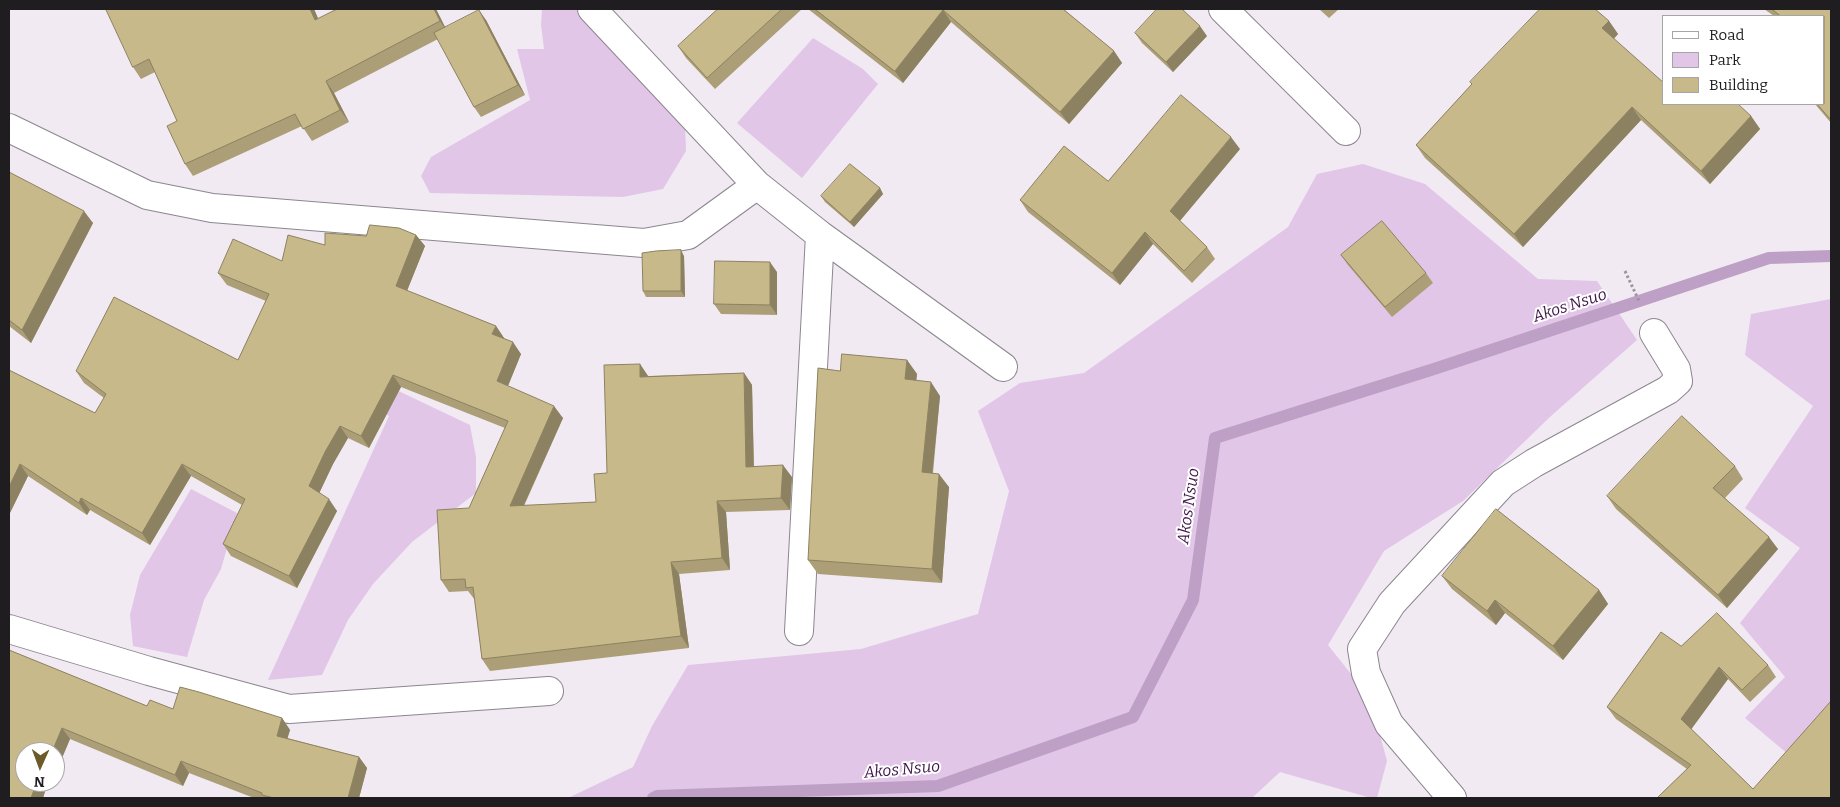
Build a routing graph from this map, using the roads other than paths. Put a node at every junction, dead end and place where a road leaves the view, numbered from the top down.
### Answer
1 (592, 9) edge
2 (1223, 9) edge
3 (9, 128) edge
4 (1346, 131) dead end
5 (757, 184) junction
6 (820, 235) junction
7 (1654, 333) dead end
8 (1003, 366) dead end
9 (9, 629) edge
10 (799, 631) dead end
11 (549, 691) dead end
12 (1452, 798) edge

1 - 5 street
2 - 4 street
3 - 5 street
5 - 6 street
6 - 8 street
6 - 10 street
7 - 12 street
9 - 11 street

